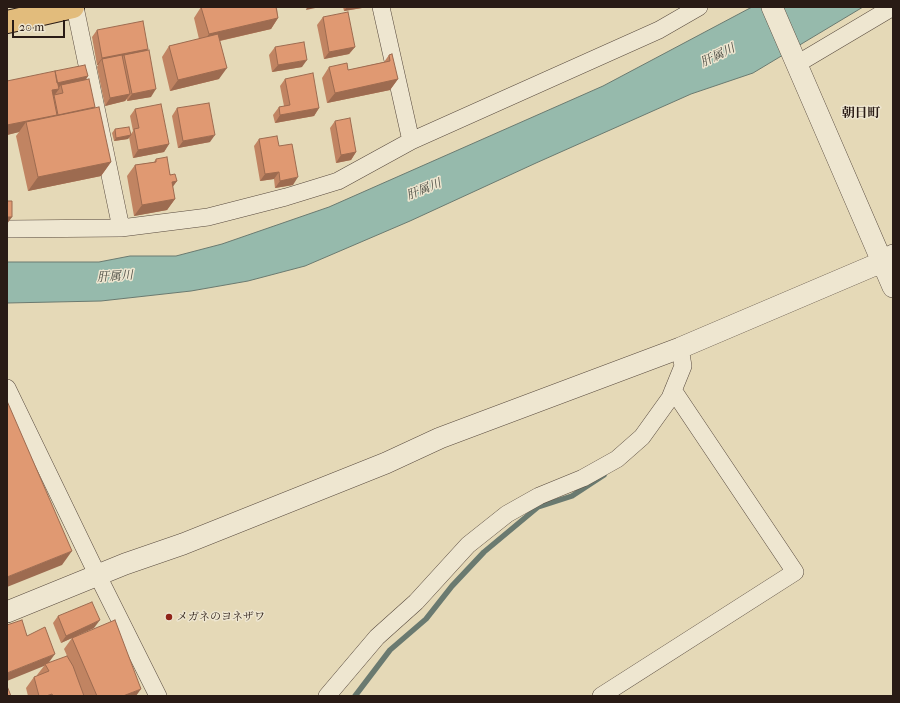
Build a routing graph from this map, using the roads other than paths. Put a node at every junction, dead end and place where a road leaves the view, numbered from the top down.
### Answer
1 (74, 7) edge
2 (381, 7) edge
3 (699, 7) edge
4 (772, 7) edge
5 (893, 7) edge
6 (7, 22) edge
7 (794, 58) junction
8 (411, 141) junction
9 (121, 228) junction
10 (7, 229) edge
11 (888, 259) edge
12 (893, 287) edge
13 (680, 348) junction
14 (7, 388) edge
15 (673, 390) junction
16 (98, 576) junction
17 (7, 612) edge
18 (158, 696) edge
19 (327, 696) edge
20 (600, 696) edge

1 - 6 main road
1 - 9 street
2 - 8 street
3 - 8 street
4 - 7 street
5 - 7 street
7 - 11 street
8 - 9 street
9 - 10 street
11 - 12 street
11 - 13 street
13 - 15 street
13 - 16 street
14 - 16 street
15 - 19 street
15 - 20 street
16 - 17 street
16 - 18 street

